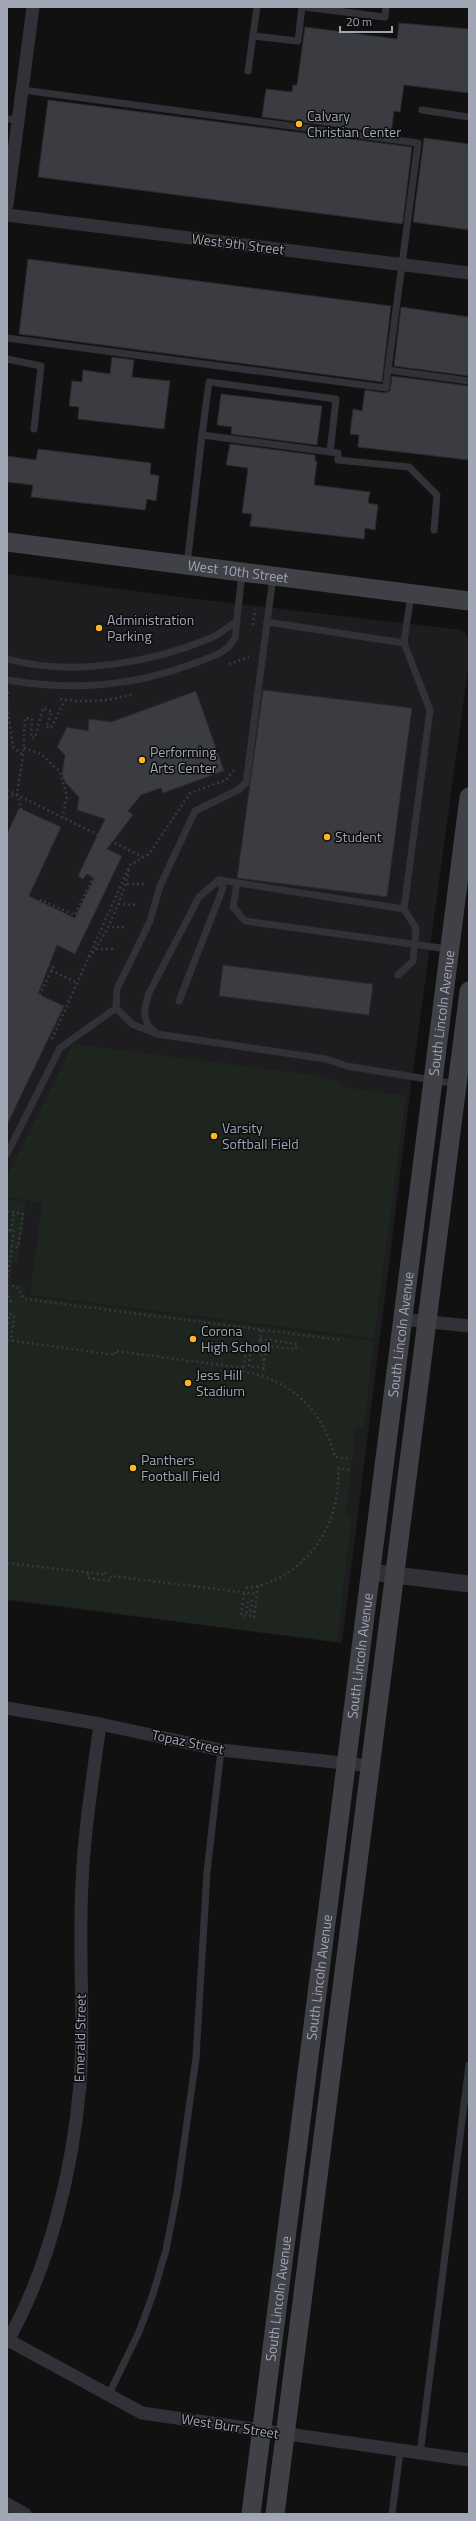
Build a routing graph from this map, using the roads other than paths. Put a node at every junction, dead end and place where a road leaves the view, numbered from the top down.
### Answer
1 (33, 7) edge
2 (257, 7) edge
3 (302, 7) edge
4 (305, 7) edge
5 (386, 7) edge
6 (253, 36) junction
7 (248, 71) dead end
8 (24, 90) junction
9 (422, 110) dead end
10 (469, 116) edge
11 (13, 120) edge
12 (7, 205) edge
13 (7, 215) edge
14 (401, 264) junction
15 (469, 273) edge
16 (7, 338) edge
17 (7, 359) edge
18 (388, 370) junction
19 (469, 381) edge
20 (34, 428) dead end
21 (202, 435) junction
22 (330, 452) junction
23 (434, 530) dead end
24 (7, 542) edge
25 (188, 565) junction
26 (242, 573) junction
27 (273, 577) junction
28 (411, 594) junction
29 (469, 601) edge
30 (237, 621) junction
31 (267, 622) junction
32 (404, 642) junction
33 (7, 659) edge
34 (7, 680) edge
35 (469, 797) edge
36 (219, 880) junction
37 (237, 883) junction
38 (404, 908) junction
39 (415, 944) junction
40 (449, 949) junction
41 (398, 975) dead end
42 (469, 991) edge
43 (179, 1001) dead end
44 (116, 1008) junction
45 (157, 1034) junction
46 (432, 1080) junction
47 (463, 1085) edge
48 (7, 1154) edge
49 (402, 1319) junction
50 (426, 1322) junction
51 (469, 1326) edge
52 (370, 1572) junction
53 (394, 1575) junction
54 (469, 1584) edge
55 (7, 1708) edge
56 (100, 1724) junction
57 (221, 1750) junction
58 (345, 1764) junction
59 (371, 1766) junction
60 (469, 2065) edge
61 (8, 2341) edge
62 (108, 2396) junction
63 (261, 2431) junction
64 (285, 2435) junction
65 (400, 2452) junction
66 (420, 2454) junction
67 (469, 2460) edge
68 (7, 2504) edge
69 (25, 2514) edge
70 (250, 2514) edge
71 (275, 2514) edge
72 (392, 2514) edge

1 - 8 street
2 - 6 lane
3 - 6 lane
4 - 5 lane
6 - 7 lane
8 - 11 street
8 - 14 lane
9 - 10 lane
11 - 12 street
13 - 14 street, West 9th Street
14 - 15 street, West 9th Street
14 - 18 lane
16 - 18 lane
17 - 20 lane
18 - 19 lane
21 - 22 lane
21 - 22 lane
21 - 25 lane
22 - 23 lane
24 - 25 main road, West 10th Street
25 - 26 main road, West 10th Street
26 - 27 main road, West 10th Street
26 - 30 lane
27 - 28 main road, West 10th Street
27 - 31 lane
28 - 29 main road, West 10th Street
28 - 32 lane
30 - 33 lane
30 - 34 lane
31 - 32 lane
31 - 44 lane
32 - 38 lane
35 - 40 main road, South Lincoln Avenue
36 - 37 lane
36 - 43 lane
36 - 45 lane
37 - 38 lane
37 - 39 lane
38 - 39 lane
39 - 40 lane
39 - 41 lane
40 - 46 main road, South Lincoln Avenue
42 - 47 main road, South Lincoln Avenue
44 - 45 lane
44 - 48 lane
45 - 46 lane
46 - 47 lane
46 - 49 main road, South Lincoln Avenue
47 - 50 main road, South Lincoln Avenue
49 - 50 street
49 - 52 main road, South Lincoln Avenue
50 - 51 street
50 - 53 main road, South Lincoln Avenue
52 - 53 street
52 - 58 main road, South Lincoln Avenue
53 - 54 street
53 - 59 main road, South Lincoln Avenue
55 - 56 street, Topaz Street
56 - 57 street, Topaz Street
56 - 61 street, Emerald Street
57 - 58 street, Topaz Street
57 - 62 lane
58 - 59 street, Topaz Street
58 - 63 main road, South Lincoln Avenue
59 - 64 main road, South Lincoln Avenue
60 - 66 lane
61 - 62 street, West Burr Street
62 - 63 street, West Burr Street
63 - 64 street, West Burr Street
63 - 70 main road, South Lincoln Avenue
64 - 65 street, West Burr Street
64 - 71 main road, South Lincoln Avenue
65 - 66 street, West Burr Street
65 - 72 lane
66 - 67 street, West Burr Street
68 - 69 street

